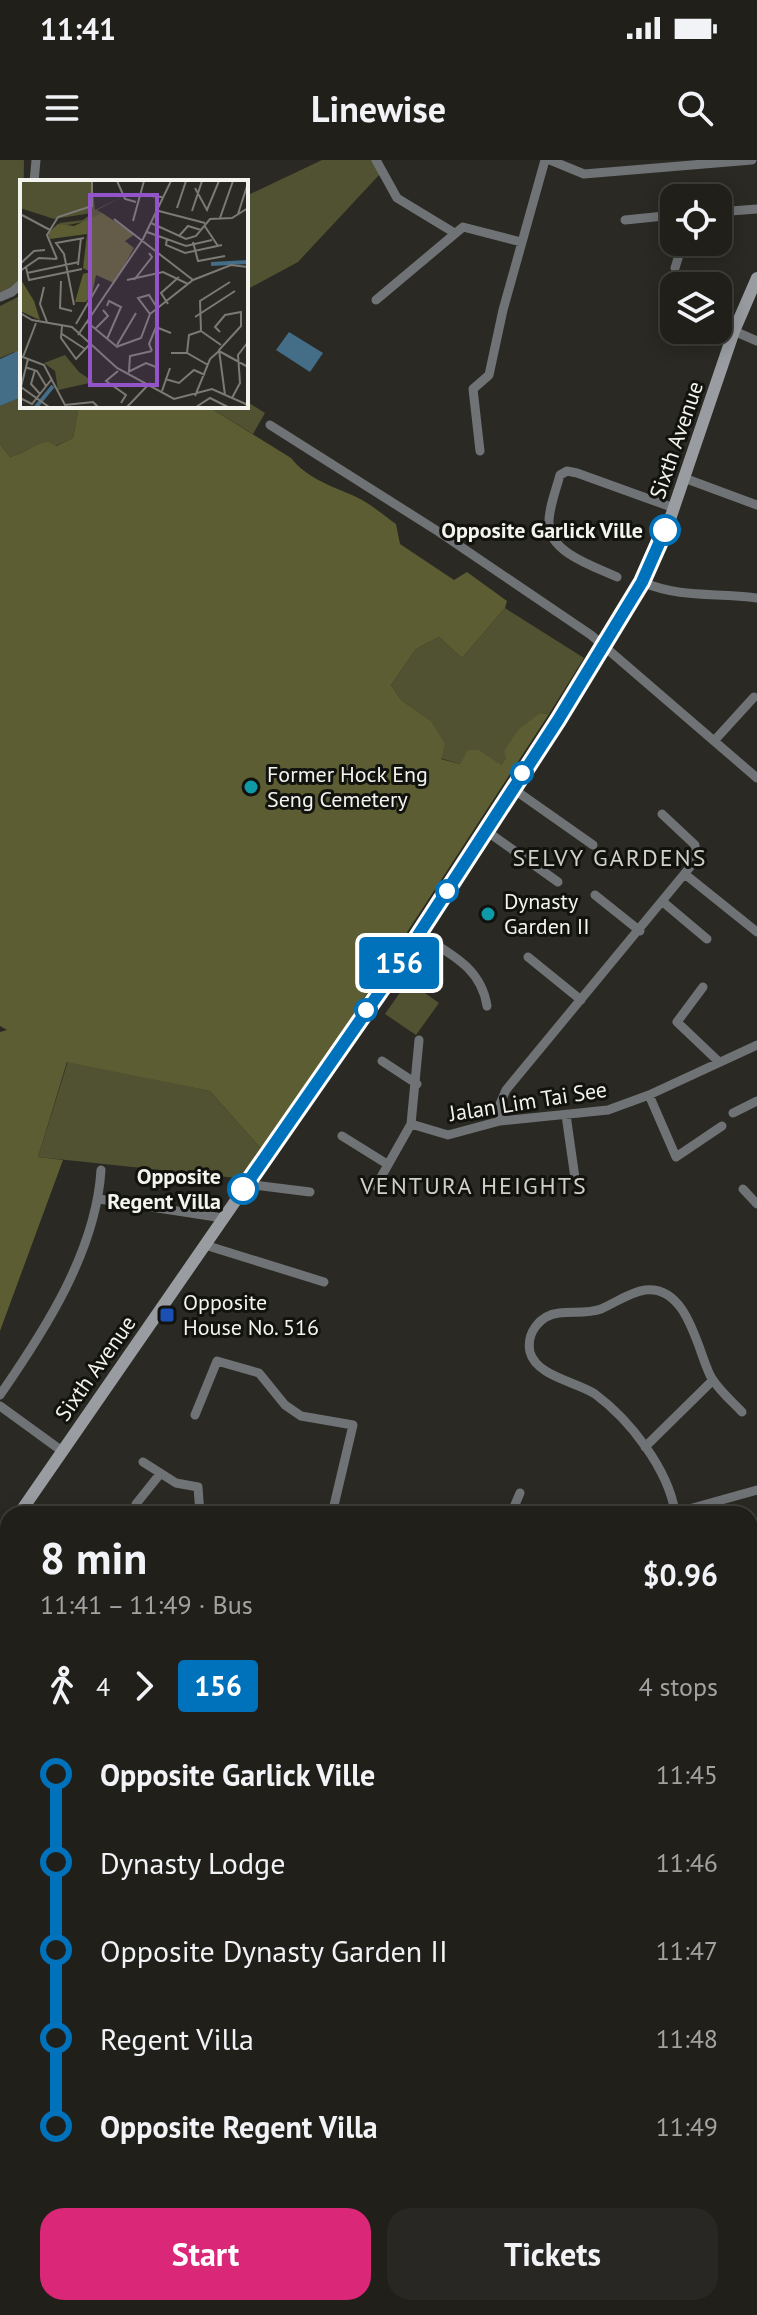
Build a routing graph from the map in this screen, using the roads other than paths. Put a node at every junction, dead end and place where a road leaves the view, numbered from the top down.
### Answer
1 (36, 160) edge
2 (376, 160) edge
3 (547, 160) edge
4 (752, 160) edge
5 (671, 163) edge
6 (34, 180) edge
7 (757, 209) edge
8 (732, 211) edge
9 (660, 216) edge
10 (625, 220) dead end
11 (453, 232) junction
12 (521, 242) junction
13 (679, 256) edge
14 (675, 268) dead end
15 (757, 278) edge
16 (20, 285) edge
17 (0, 297) edge
18 (376, 300) dead end
19 (734, 331) junction
20 (757, 341) edge
21 (270, 425) dead end
22 (480, 451) dead end
23 (684, 478) junction
24 (757, 505) edge
25 (674, 508) junction
26 (617, 577) dead end
27 (642, 582) junction
28 (757, 598) edge
29 (603, 648) junction
30 (754, 697) dead end
31 (714, 741) junction
32 (757, 778) edge
33 (512, 788) junction
34 (662, 814) dead end
35 (485, 830) junction
36 (593, 845) dead end
37 (686, 875) junction
38 (558, 882) dead end
39 (595, 895) dead end
40 (663, 902) junction
41 (640, 931) junction
42 (757, 932) edge
43 (419, 934) junction
44 (707, 939) dead end
45 (528, 957) dead end
46 (703, 987) dead end
47 (581, 1000) junction
48 (487, 1006) dead end
49 (419, 1040) dead end
50 (757, 1045) edge
51 (382, 1061) dead end
52 (718, 1061) junction
53 (417, 1084) junction
54 (649, 1095) junction
55 (757, 1101) edge
56 (733, 1113) dead end
57 (566, 1115) junction
58 (500, 1121) junction
59 (411, 1124) junction
60 (722, 1126) dead end
61 (342, 1136) dead end
62 (387, 1164) junction
63 (101, 1170) dead end
64 (575, 1178) dead end
65 (246, 1184) junction
66 (376, 1186) dead end
67 (743, 1189) dead end
68 (310, 1192) dead end
69 (99, 1199) junction
70 (757, 1204) edge
71 (223, 1218) junction
72 (205, 1245) junction
73 (324, 1282) dead end
74 (713, 1380) junction
75 (0, 1395) edge
76 (0, 1406) edge
77 (742, 1412) dead end
78 (195, 1415) dead end
79 (645, 1447) junction
80 (62, 1451) junction
81 (143, 1462) dead end
82 (160, 1474) junction
83 (757, 1490) edge
84 (520, 1493) dead end
85 (136, 1504) dead end
86 (24, 1506) edge
87 (199, 1506) edge
88 (334, 1506) edge
89 (514, 1506) edge
90 (672, 1506) edge
91 (699, 1506) edge

1 - 6 street
2 - 11 street
3 - 5 street
3 - 12 street
4 - 5 street
7 - 8 street
9 - 10 street
11 - 12 street
11 - 18 street
12 - 22 street
13 - 14 street
15 - 19 main road, Sixth Avenue
16 - 17 street
19 - 20 street
19 - 23 main road, Sixth Avenue
21 - 29 street
23 - 24 street
23 - 25 main road, Sixth Avenue
25 - 26 street
25 - 27 main road, Sixth Avenue
27 - 28 street
27 - 29 main road, Sixth Avenue
29 - 31 street
29 - 33 main road, Sixth Avenue
30 - 31 street
31 - 32 street
33 - 35 main road, Sixth Avenue
33 - 36 street
34 - 37 street
35 - 38 street
35 - 43 main road, Sixth Avenue
37 - 40 street
37 - 42 street
39 - 41 street
40 - 41 street
40 - 44 street
41 - 47 street
43 - 48 street
43 - 65 main road, Sixth Avenue
45 - 47 street
46 - 52 street
47 - 58 street
49 - 53 street, Jalan Lim Tai See
50 - 52 street, Jalan Lim Tai See
51 - 53 street
52 - 54 street, Jalan Lim Tai See
53 - 59 street, Jalan Lim Tai See
54 - 57 street, Jalan Lim Tai See
54 - 60 street
55 - 56 street
57 - 58 street, Jalan Lim Tai See
57 - 64 street
58 - 59 street, Jalan Lim Tai See
59 - 62 street, Jalan Lim Tai See
61 - 62 street
62 - 66 street, Jalan Lim Tai See
63 - 69 street
65 - 68 street
65 - 71 main road, Sixth Avenue
67 - 70 street
69 - 71 street
69 - 75 street
71 - 72 main road, Sixth Avenue
72 - 73 street
72 - 80 main road, Sixth Avenue
74 - 77 street
74 - 79 street
74 - 79 street
76 - 80 street
78 - 88 street
79 - 90 street
80 - 86 main road, Sixth Avenue
81 - 82 street
82 - 85 street
82 - 87 street
83 - 91 street
84 - 89 street

